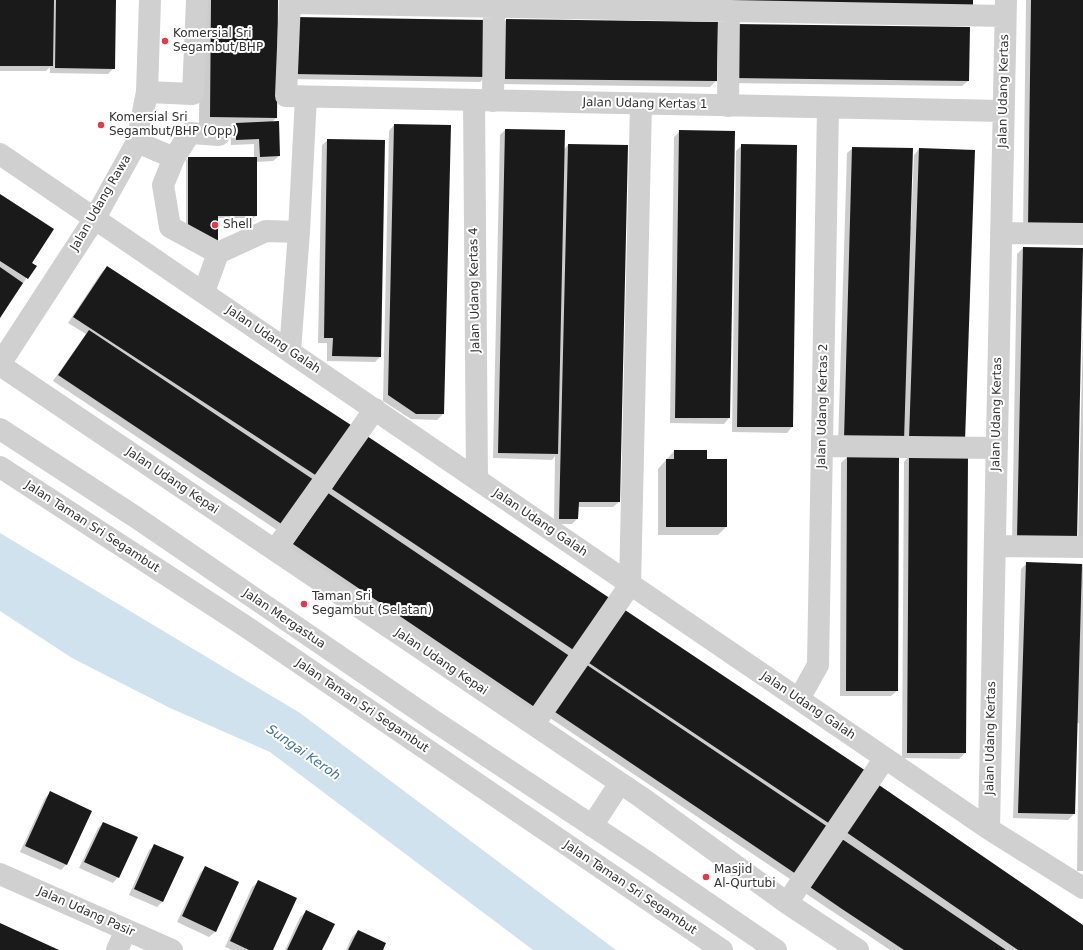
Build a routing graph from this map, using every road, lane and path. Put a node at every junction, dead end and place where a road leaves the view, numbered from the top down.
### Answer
1 (150, 0) edge
2 (197, 0) edge
3 (290, 2) edge
4 (630, 5) edge
5 (494, 7) junction
6 (1005, 8) edge
7 (729, 11) junction
8 (147, 92) junction
9 (296, 97) junction
10 (483, 101) junction
11 (641, 104) junction
12 (728, 106) junction
13 (828, 108) junction
14 (1003, 111) junction
15 (219, 135) dead end
16 (137, 142) junction
17 (0, 154) edge
18 (174, 158) junction
19 (96, 218) junction
20 (299, 232) junction
21 (1001, 233) junction
22 (1083, 234) edge
23 (218, 253) junction
24 (204, 292) junction
25 (290, 351) junction
26 (0, 364) edge
27 (375, 409) junction
28 (0, 429) edge
29 (822, 446) junction
30 (997, 448) junction
31 (0, 467) edge
32 (477, 479) junction
33 (995, 546) junction
34 (1083, 547) edge
35 (275, 550) junction
36 (630, 585) junction
37 (799, 699) junction
38 (534, 724) junction
39 (885, 758) junction
40 (620, 783) junction
41 (592, 826) junction
42 (989, 829) junction
43 (0, 874) edge
44 (1083, 888) edge
45 (787, 903) junction
46 (126, 930) junction
47 (117, 950) edge
48 (172, 950) edge
49 (722, 950) edge
50 (776, 950) edge
51 (858, 950) edge

1 - 8 street, Jalan Udang Rawa
2 - 8 street
3 - 5 street
3 - 9 street
4 - 5 street
4 - 7 street
5 - 10 street, Jalan Udang Kertas 4
6 - 7 street
6 - 14 street, Jalan Udang Kertas
7 - 12 street
8 - 16 street, Jalan Udang Rawa
9 - 10 street, Jalan Udang Kertas 1
9 - 20 street
10 - 11 street, Jalan Udang Kertas 1
10 - 32 street, Jalan Udang Kertas 4
11 - 12 street, Jalan Udang Kertas 1
11 - 36 street
12 - 13 street, Jalan Udang Kertas 1
13 - 14 street, Jalan Udang Kertas 1
13 - 29 street, Jalan Udang Kertas 2
14 - 21 street, Jalan Udang Kertas
15 - 18 street
16 - 18 street
16 - 19 street, Jalan Udang Rawa
17 - 19 street, Jalan Udang Galah
18 - 23 street
19 - 24 street, Jalan Udang Galah
19 - 26 street, Jalan Udang Rawa
20 - 23 street
20 - 25 street
21 - 22 street
21 - 30 street, Jalan Udang Kertas
23 - 24 street
24 - 25 street, Jalan Udang Galah
25 - 27 street, Jalan Udang Galah
26 - 35 street, Jalan Udang Kepai
27 - 32 street, Jalan Udang Galah
27 - 35 street
28 - 41 street, Jalan Mergastua
29 - 30 street
29 - 37 street, Jalan Udang Kertas 2
30 - 33 street, Jalan Udang Kertas
31 - 49 street, Jalan Taman Sri Segambut
32 - 36 street, Jalan Udang Galah
33 - 34 street
33 - 42 street, Jalan Udang Kertas
35 - 38 street, Jalan Udang Kepai
36 - 37 street, Jalan Udang Galah
36 - 38 street
37 - 39 street, Jalan Udang Galah
38 - 40 street, Jalan Udang Kepai
39 - 42 street, Jalan Udang Galah
39 - 45 street
40 - 41 street
40 - 45 street, Jalan Udang Kepai
41 - 50 street
42 - 44 street, Jalan Udang Galah
43 - 46 street, Jalan Udang Pasir
45 - 51 street, Jalan Udang Kepai
46 - 47 street
46 - 48 street, Jalan Udang Pasir

